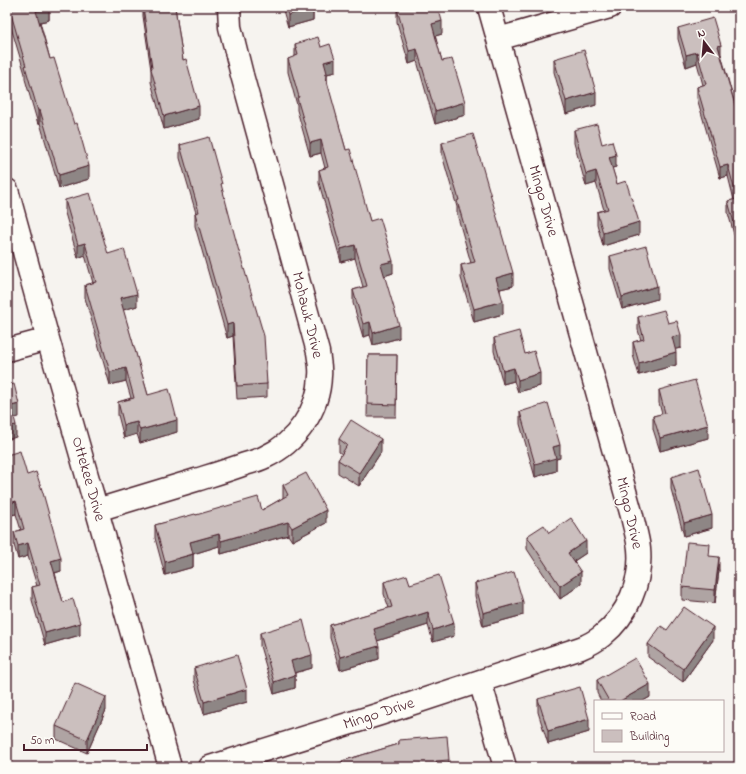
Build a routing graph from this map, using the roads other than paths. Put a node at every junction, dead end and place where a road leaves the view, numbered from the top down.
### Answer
1 (229, 7) edge
2 (489, 7) edge
3 (610, 7) edge
4 (498, 39) junction
5 (7, 190) edge
6 (48, 339) junction
7 (7, 350) edge
8 (97, 510) junction
9 (480, 681) junction
10 (170, 767) edge
11 (210, 767) edge
12 (505, 767) edge

1 - 8 street, Mohawk Drive
2 - 4 street, Mingo Drive
3 - 4 street
4 - 9 street, Mingo Drive
5 - 6 street, Ottekee Drive
6 - 7 street
6 - 8 street, Ottekee Drive
8 - 10 street, Ottekee Drive
9 - 11 street, Mingo Drive
9 - 12 street

